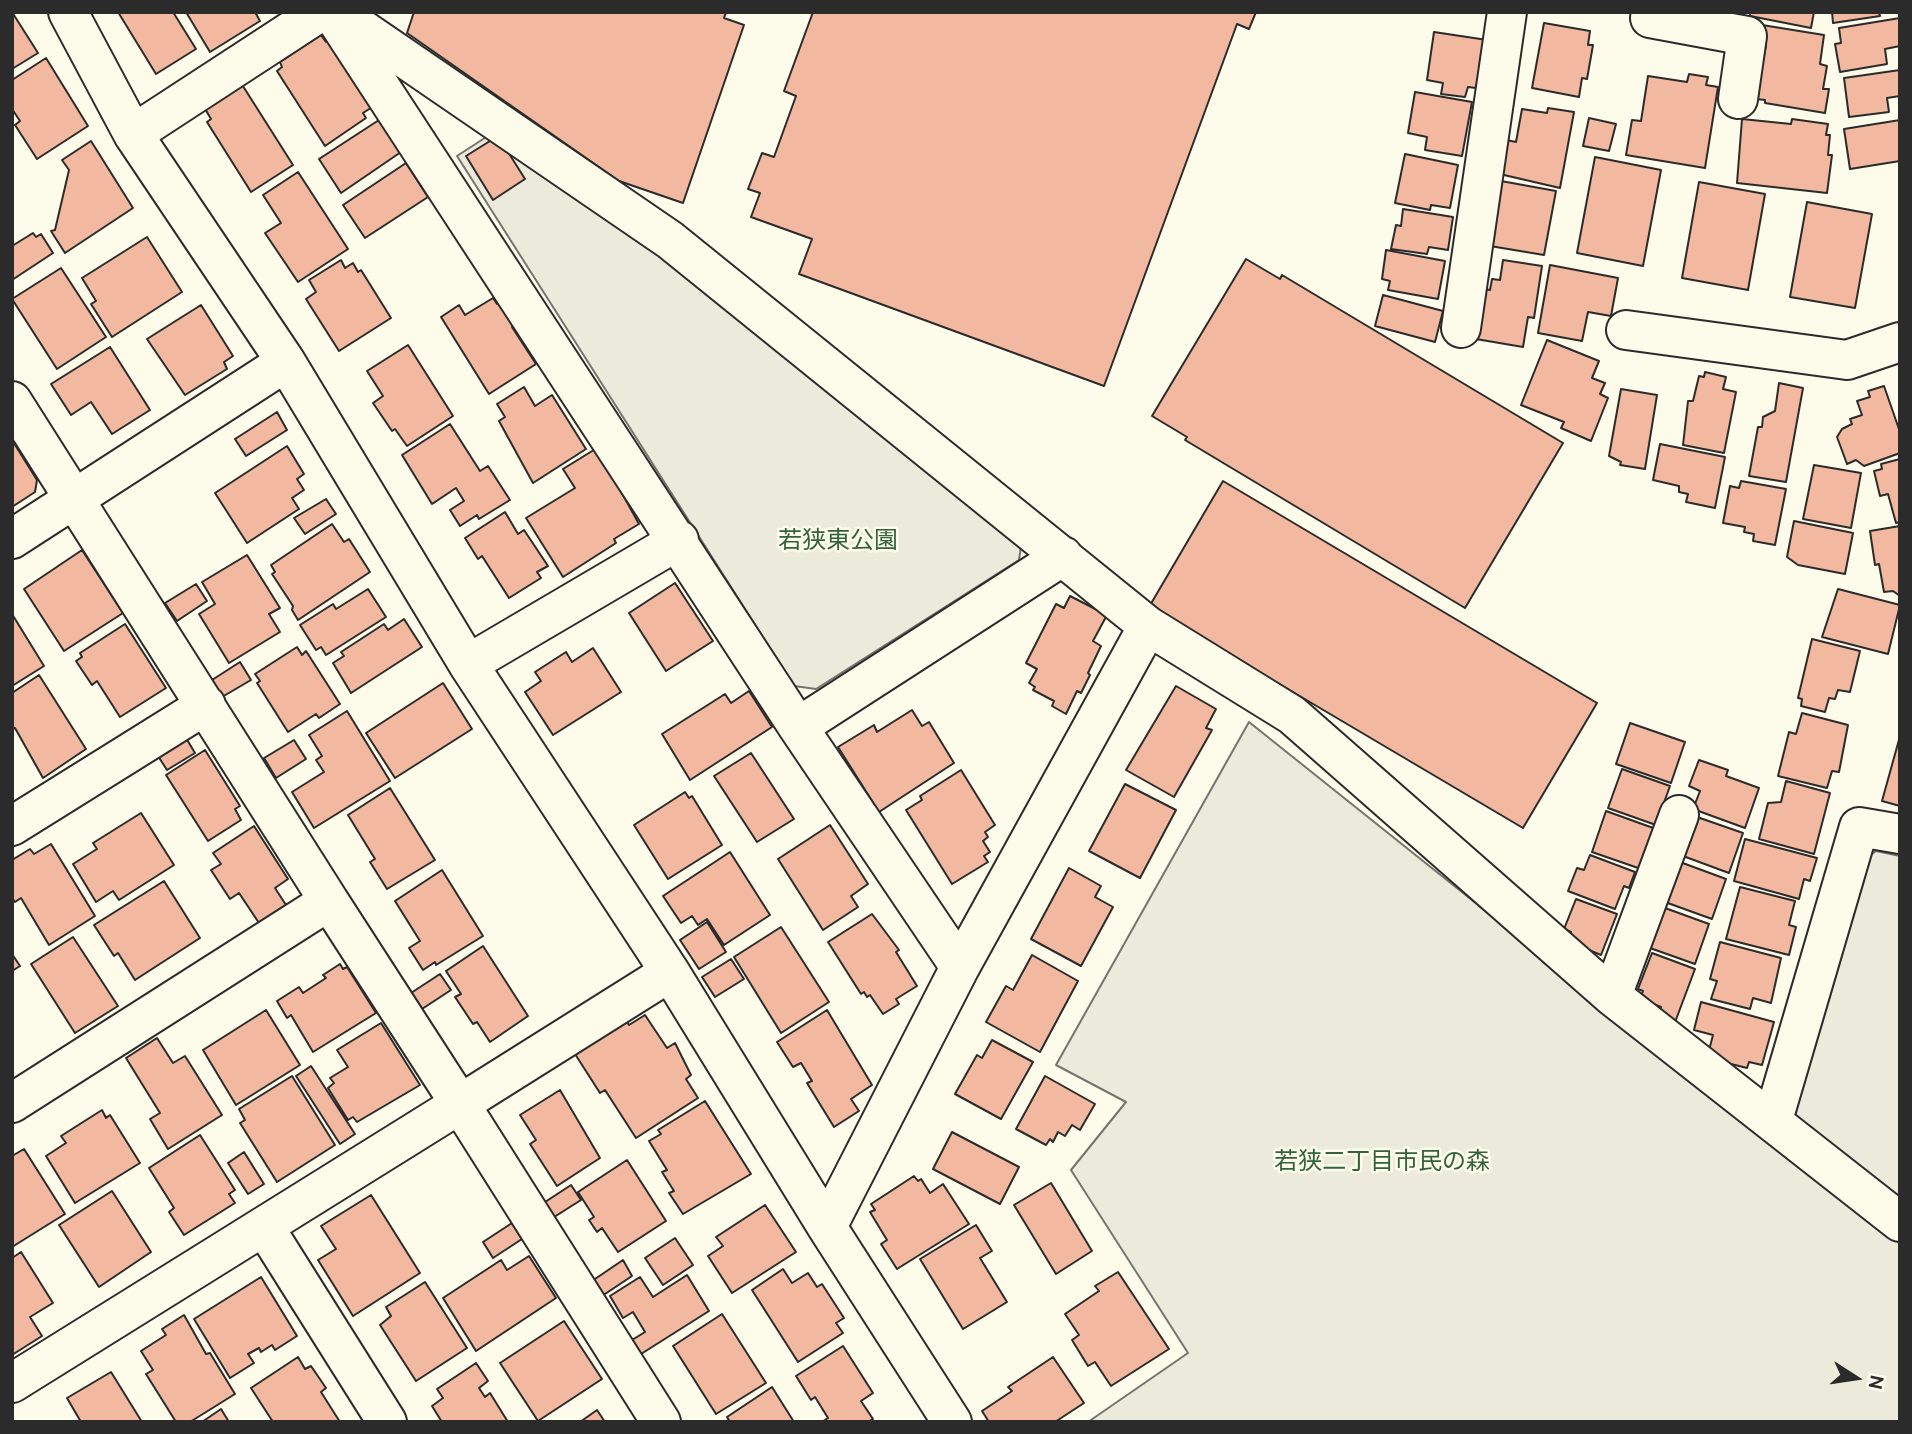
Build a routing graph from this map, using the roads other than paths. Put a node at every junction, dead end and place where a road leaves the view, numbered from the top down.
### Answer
1 (68, 12) edge
2 (320, 12) edge
3 (334, 12) edge
4 (1507, 12) edge
5 (1640, 14) edge
6 (1738, 99) dead end
7 (133, 134) junction
8 (1461, 328) dead end
9 (1626, 330) dead end
10 (1900, 342) edge
11 (286, 362) junction
12 (12, 401) edge
13 (76, 499) junction
14 (12, 539) edge
15 (679, 540) junction
16 (1062, 556) junction
17 (1148, 626) junction
18 (468, 664) junction
19 (206, 705) junction
20 (798, 727) junction
21 (1679, 815) dead end
22 (12, 827) edge
23 (1900, 834) edge
24 (329, 901) junction
25 (960, 967) junction
26 (670, 972) junction
27 (1612, 996) junction
28 (12, 1102) edge
29 (460, 1104) junction
30 (1773, 1120) junction
31 (1900, 1222) edge
32 (827, 1227) junction
33 (265, 1228) junction
34 (12, 1383) edge
35 (387, 1422) edge
36 (661, 1422) edge
37 (952, 1422) edge

1 - 7 street
2 - 7 street
3 - 15 street
3 - 16 street
4 - 8 street
5 - 6 street
7 - 11 street
9 - 10 street
11 - 13 street
11 - 18 street
12 - 13 street
13 - 14 street
13 - 19 street
15 - 18 street
15 - 20 street
16 - 17 street
16 - 20 street
17 - 25 street
17 - 27 street
18 - 26 street
19 - 22 street
19 - 24 street
20 - 25 street
21 - 27 street
23 - 30 street
24 - 28 street
24 - 29 street
25 - 32 street
26 - 29 street
26 - 32 street
27 - 30 street
29 - 33 street
29 - 36 street
30 - 31 street
32 - 37 street
33 - 34 street
33 - 35 street

